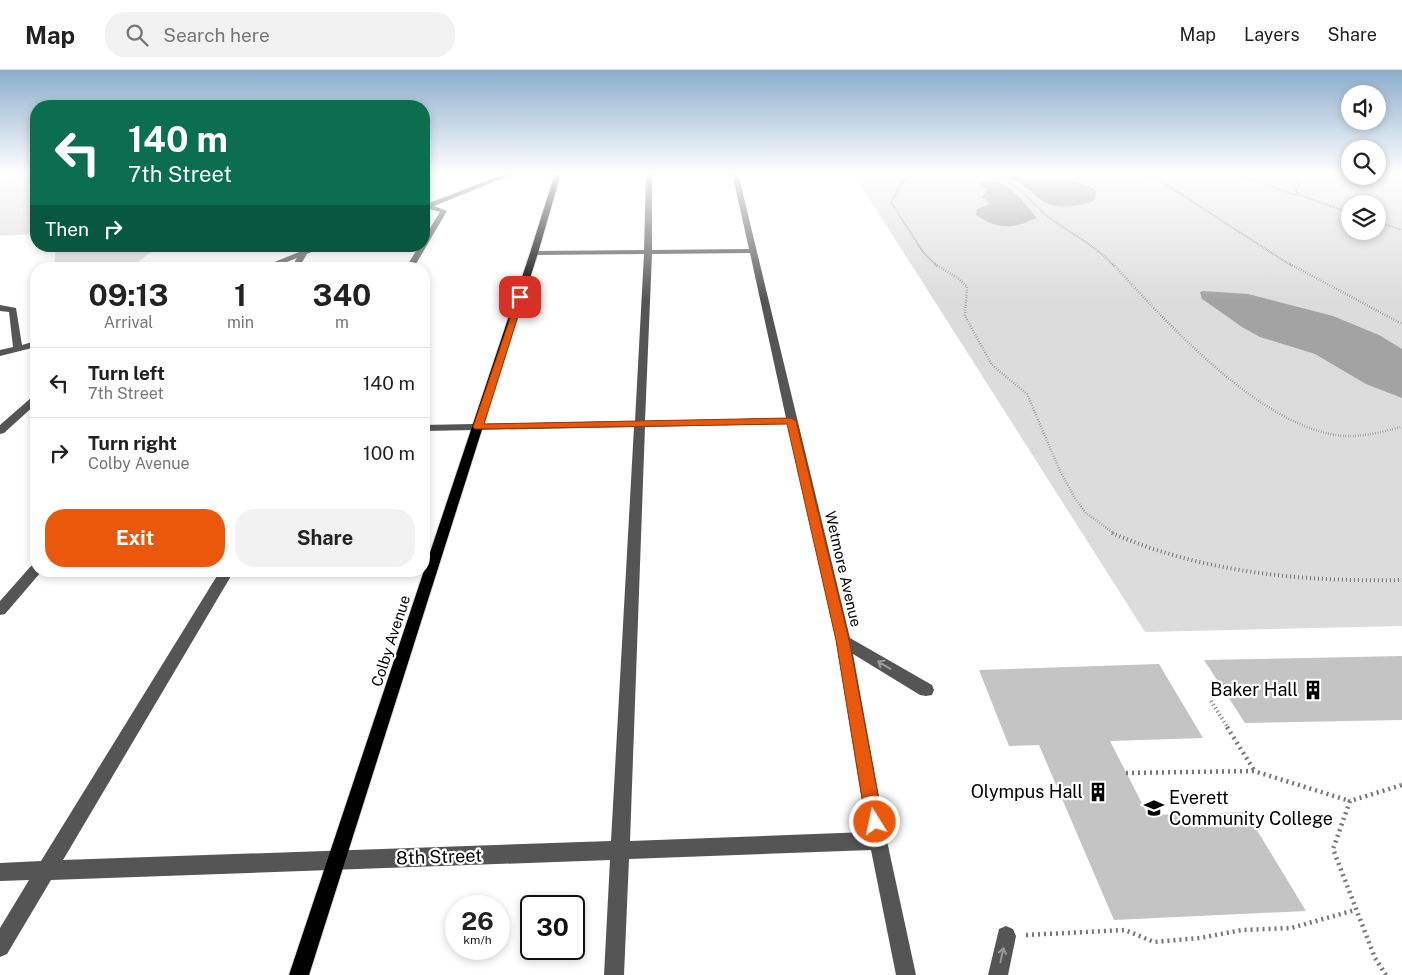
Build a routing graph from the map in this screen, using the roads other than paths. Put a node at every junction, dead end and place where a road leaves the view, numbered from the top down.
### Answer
1 (441, 215) edge
2 (545, 215) edge
3 (648, 215) edge
4 (744, 215) edge
5 (430, 234) edge
6 (752, 251) junction
7 (648, 252) junction
8 (304, 253) joint
9 (534, 254) junction
10 (280, 262) edge
11 (298, 262) edge
12 (0, 308) edge
13 (30, 345) edge
14 (18, 348) junction
15 (0, 353) edge
16 (30, 404) edge
17 (791, 421) junction
18 (639, 424) junction
19 (478, 427) junction
20 (430, 428) edge
21 (0, 431) edge
22 (430, 574) edge
23 (30, 576) edge
24 (223, 577) edge
25 (429, 577) edge
26 (0, 610) edge
27 (843, 640) junction
28 (926, 690) dead end
29 (878, 841) junction
30 (620, 849) junction
31 (336, 861) junction
32 (46, 870) junction
33 (0, 872) edge
34 (1006, 936) road end
35 (0, 947) edge
36 (299, 975) edge
37 (614, 975) edge
38 (906, 975) edge
39 (998, 975) edge

1 - 5 street
2 - 9 main road, Colby Avenue
3 - 7 street
4 - 6 street, Wetmore Avenue
6 - 7 street
6 - 17 street, Wetmore Avenue
7 - 9 street
7 - 18 street
8 - 10 street
8 - 11 street
9 - 19 main road, Colby Avenue
12 - 14 street
13 - 14 street
14 - 15 street
16 - 21 street
17 - 18 street
17 - 27 street, Wetmore Avenue
18 - 19 street
18 - 30 street
19 - 20 street
19 - 22 main road, Colby Avenue
23 - 26 street
24 - 32 street
25 - 31 main road, Colby Avenue
28 -> 27 street
27 - 29 street, Wetmore Avenue
29 - 30 street, 8th Street
29 - 38 street, Wetmore Avenue
30 - 31 street, 8th Street
30 - 37 street
31 - 32 street, 8th Street
31 - 36 main road, Colby Avenue
32 - 33 street, 8th Street
32 - 35 street
39 -> 34 street

